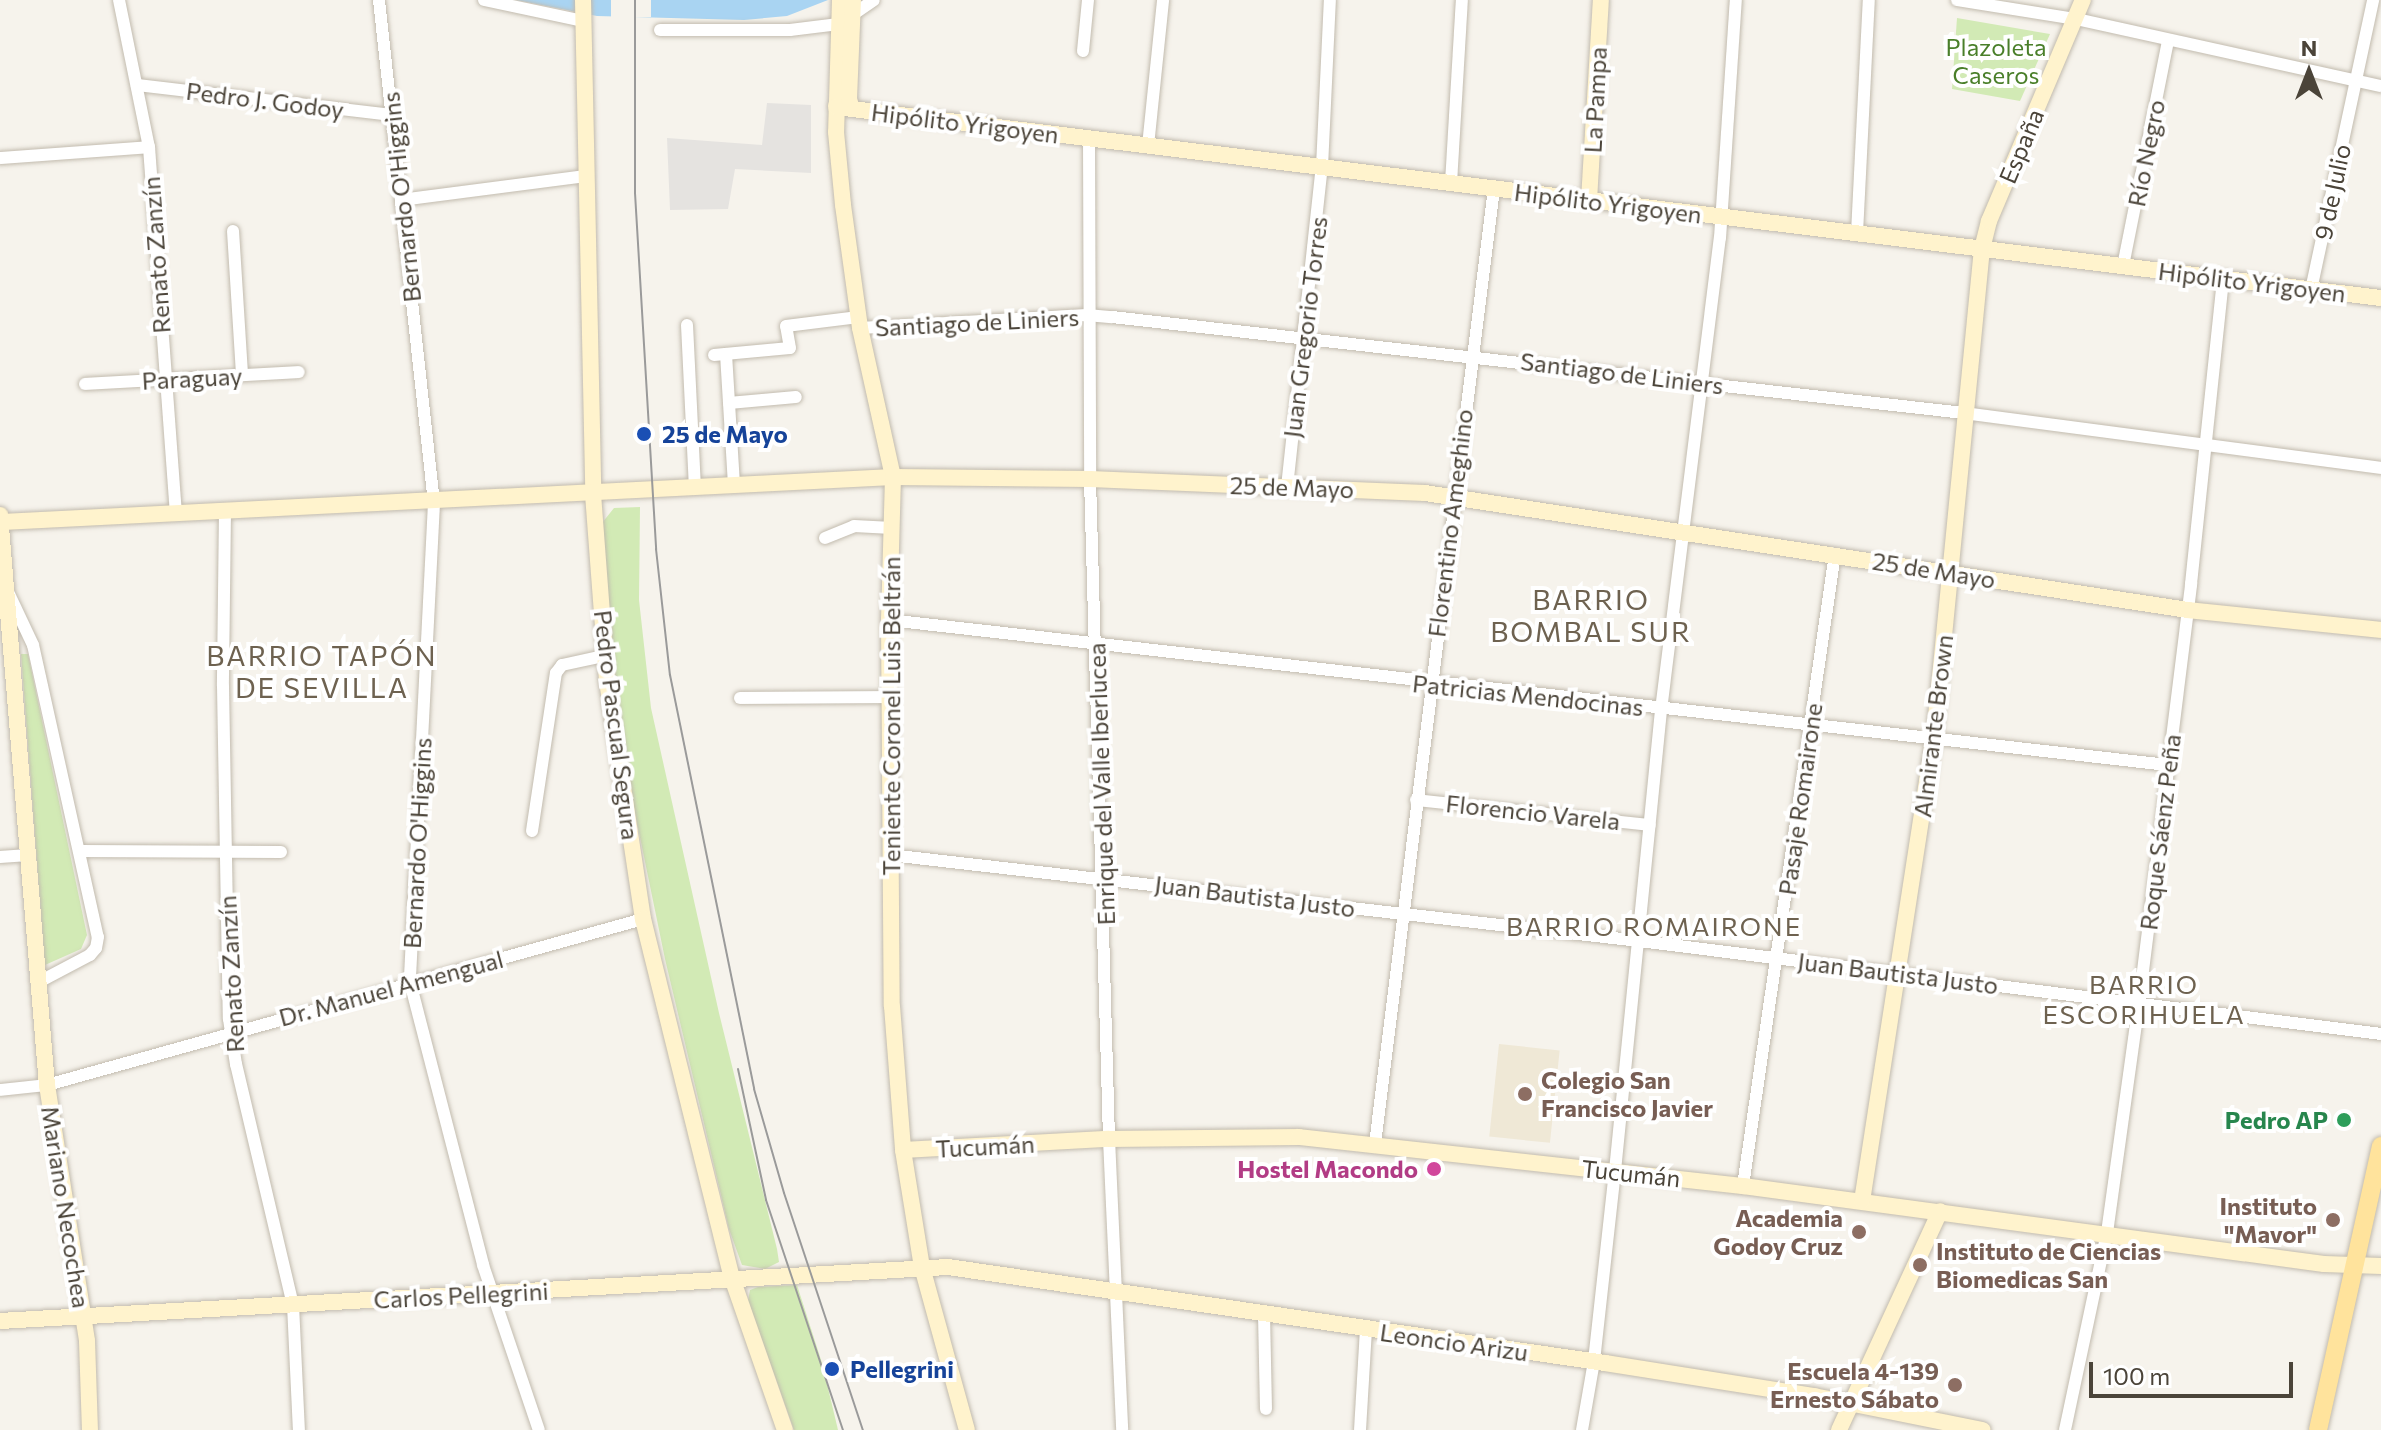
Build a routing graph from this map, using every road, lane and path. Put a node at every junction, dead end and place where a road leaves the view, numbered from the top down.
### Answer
1 (119, 0) edge
2 (379, 0) edge
3 (484, 0) edge
4 (840, 0) edge
5 (874, 0) edge
6 (1088, 0) edge
7 (1163, 0) edge
8 (1330, 0) edge
9 (1462, 0) edge
10 (1601, 0) edge
11 (1736, 0) edge
12 (1869, 0) edge
13 (1957, 0) edge
14 (2083, 0) edge
15 (2373, 0) edge
16 (1990, 2) edge
17 (584, 12) edge
18 (848, 15) edge
19 (2076, 19) junction
20 (660, 30) dead end
21 (2168, 40) junction
22 (1083, 51) dead end
23 (2355, 80) junction
24 (137, 85) junction
25 (2381, 86) edge
26 (843, 108) junction
27 (392, 115) junction
28 (1089, 139) junction
29 (1148, 146) junction
30 (149, 147) junction
31 (0, 158) edge
32 (1322, 167) junction
33 (587, 176) junction
34 (1451, 183) junction
35 (1494, 189) junction
36 (401, 200) junction
37 (1589, 200) junction
38 (1721, 217) junction
39 (233, 231) dead end
40 (1857, 233) junction
41 (1982, 249) junction
42 (2123, 266) junction
43 (2223, 279) junction
44 (2311, 290) junction
45 (2381, 298) edge
46 (1087, 315) junction
47 (859, 323) junction
48 (687, 325) dead end
49 (1303, 337) junction
50 (1471, 356) junction
51 (299, 372) dead end
52 (242, 375) junction
53 (164, 380) junction
54 (1702, 382) junction
55 (85, 384) dead end
56 (796, 397) dead end
57 (729, 403) junction
58 (1964, 413) junction
59 (2205, 445) junction
60 (2381, 468) edge
61 (893, 477) junction
62 (1090, 479) junction
63 (734, 486) junction
64 (1287, 487) junction
65 (695, 488) junction
66 (593, 494) junction
67 (1454, 496) junction
68 (434, 503) junction
69 (225, 511) junction
70 (176, 513) junction
71 (1, 519) edge
72 (892, 528) junction
73 (1682, 530) junction
74 (825, 538) dead end
75 (1835, 554) junction
76 (1950, 571) junction
77 (8, 593) junction
78 (2188, 610) junction
79 (889, 620) junction
80 (2381, 630) edge
81 (6, 636) edge
82 (1096, 644) junction
83 (604, 656) junction
84 (1430, 684) junction
85 (889, 697) junction
86 (740, 698) dead end
87 (1661, 710) junction
88 (1811, 725) junction
89 (1934, 738) junction
90 (2168, 765) junction
91 (1416, 800) junction
92 (1650, 825) junction
93 (532, 831) dead end
94 (80, 851) junction
95 (225, 851) junction
96 (281, 852) dead end
97 (28, 855) junction
98 (890, 855) junction
99 (0, 857) edge
100 (1105, 879) junction
101 (1403, 914) junction
102 (643, 919) junction
103 (1639, 941) junction
104 (1776, 958) junction
105 (1898, 972) junction
106 (410, 982) junction
107 (37, 983) junction
108 (2139, 1003) junction
109 (230, 1033) junction
110 (2381, 1034) edge
111 (47, 1085) junction
112 (0, 1090) edge
113 (1109, 1139) junction
114 (1375, 1144) junction
115 (2381, 1146) edge
116 (903, 1150) junction
117 (1615, 1171) junction
118 (1743, 1186) junction
119 (1862, 1201) junction
120 (1940, 1211) junction
121 (2107, 1233) junction
122 (2355, 1266) junction
123 (2381, 1266) edge
124 (922, 1267) junction
125 (732, 1278) junction
126 (1116, 1291) junction
127 (493, 1292) junction
128 (293, 1305) junction
129 (1264, 1314) junction
130 (84, 1316) junction
131 (0, 1321) edge
132 (1366, 1329) junction
133 (1594, 1361) junction
134 (1851, 1403) junction
135 (1266, 1409) dead end
136 (90, 1430) edge
137 (299, 1430) edge
138 (539, 1430) edge
139 (785, 1430) edge
140 (967, 1430) edge
141 (1122, 1430) edge
142 (1360, 1430) edge
143 (1582, 1430) edge
144 (1839, 1430) edge
145 (1983, 1430) edge
146 (2065, 1430) edge
147 (2318, 1430) edge

1 - 24 street, Renato Zanzín
2 - 27 street, Bernardo O'Higgins
3 - 17 street
4 - 18 street
5 - 18 street
6 - 22 street
7 - 29 street
8 - 32 street, Juan Gregorio Torres
9 - 34 street
10 - 37 street, La Pampa
11 - 38 street
12 - 40 street
13 - 16 street
14 - 19 street, España
15 - 23 street, 9 de Julio
16 - 19 street
17 - 33 street, Pedro Pascual Segura
18 - 20 street
18 - 26 street, Teniente Coronel Luis Beltrán
19 - 21 street
19 - 41 street, España
21 - 23 street
21 - 42 street, Río Negro
23 - 25 street
23 - 44 street, 9 de Julio
24 - 27 street, Pedro J. Godoy
24 - 30 street, Renato Zanzín
26 - 28 street, Hipólito Yrigoyen
26 - 47 street, Teniente Coronel Luis Beltrán
27 - 36 street, Bernardo O'Higgins
28 - 29 street, Hipólito Yrigoyen
28 - 46 street, Enrique del Valle Iberlucea
29 - 32 street, Hipólito Yrigoyen
30 - 31 street
30 - 53 street, Renato Zanzín
32 - 34 street, Hipólito Yrigoyen
32 - 49 street, Juan Gregorio Torres
33 - 36 street
33 - 66 street, Pedro Pascual Segura
34 - 35 street, Hipólito Yrigoyen
35 - 37 street, Hipólito Yrigoyen
35 - 50 street, Florentino Ameghino
36 - 68 street, Bernardo O'Higgins
37 - 38 street, Hipólito Yrigoyen
38 - 40 street, Hipólito Yrigoyen
38 - 54 street
39 - 52 street
40 - 41 street, Hipólito Yrigoyen
41 - 42 street, Hipólito Yrigoyen
41 - 58 street, Almirante Brown
42 - 43 street, Hipólito Yrigoyen
43 - 44 street, Hipólito Yrigoyen
43 - 59 street, Roque Sáenz Peña
44 - 45 street, Hipólito Yrigoyen
46 - 47 street, Santiago de Liniers
46 - 49 street, Santiago de Liniers
46 - 62 street, Enrique del Valle Iberlucea
47 - 57 street, Santiago de Liniers
47 - 61 street, Teniente Coronel Luis Beltrán
48 - 65 street
49 - 50 street, Santiago de Liniers
49 - 64 street, Juan Gregorio Torres
50 - 54 street, Santiago de Liniers
50 - 67 street, Florentino Ameghino
51 - 52 street, Paraguay
52 - 53 street, Paraguay
53 - 55 street, Paraguay
53 - 70 street, Renato Zanzín
54 - 58 street, Santiago de Liniers
54 - 73 street
56 - 57 street
57 - 63 street
58 - 59 street, Santiago de Liniers
58 - 76 street, Almirante Brown
59 - 60 street, Santiago de Liniers
59 - 78 street, Roque Sáenz Peña
61 - 62 street, 25 de Mayo
61 - 63 street, 25 de Mayo
61 - 72 street, Teniente Coronel Luis Beltrán
62 - 64 street, 25 de Mayo
62 - 82 street, Enrique del Valle Iberlucea
63 - 65 street, 25 de Mayo
64 - 67 street, 25 de Mayo
65 - 66 street, 25 de Mayo
66 - 68 street, 25 de Mayo
66 - 83 street, Pedro Pascual Segura
67 - 73 street, 25 de Mayo
67 - 84 street, Florentino Ameghino
68 - 69 street, 25 de Mayo
68 - 106 street, Bernardo O'Higgins
69 - 70 street, 25 de Mayo
69 - 95 street, Renato Zanzín
70 - 71 street, 25 de Mayo
71 - 77 street, Mariano Necochea
72 - 74 street
72 - 79 street, Teniente Coronel Luis Beltrán
73 - 75 street, 25 de Mayo
73 - 87 street
75 - 76 street, 25 de Mayo
75 - 88 street, Pasaje Romairone
76 - 78 street, 25 de Mayo
76 - 89 street, Almirante Brown
77 - 81 street, Mariano Necochea
77 - 94 street, Mariano Necochea
78 - 80 street, 25 de Mayo
78 - 90 street, Roque Sáenz Peña
79 - 82 street, Patricias Mendocinas
79 - 85 street, Teniente Coronel Luis Beltrán
81 - 97 street, Mariano Necochea
82 - 84 street, Patricias Mendocinas
82 - 100 street, Enrique del Valle Iberlucea
83 - 93 street
83 - 102 street, Pedro Pascual Segura
84 - 87 street, Patricias Mendocinas
84 - 91 street, Florentino Ameghino
85 - 86 street
85 - 98 street, Teniente Coronel Luis Beltrán
87 - 88 street, Patricias Mendocinas
87 - 92 street
88 - 89 street, Patricias Mendocinas
88 - 104 street, Pasaje Romairone
89 - 90 street, Patricias Mendocinas
89 - 105 street, Almirante Brown
90 - 108 street, Roque Sáenz Peña
91 - 92 street, Florencio Varela
91 - 101 street, Florentino Ameghino
92 - 103 street
94 - 95 street
94 - 107 street, Mariano Necochea
95 - 96 street
95 - 109 street, Renato Zanzín
97 - 99 street
97 - 107 street, Mariano Necochea
98 - 100 street, Juan Bautista Justo
98 - 116 street, Teniente Coronel Luis Beltrán
100 - 101 street, Juan Bautista Justo
100 - 113 street, Enrique del Valle Iberlucea
101 - 103 street, Juan Bautista Justo
101 - 114 street, Florentino Ameghino
102 - 106 street, Dr. Manuel Amengual
102 - 125 street, Pedro Pascual Segura
103 - 104 street, Juan Bautista Justo
103 - 117 street
104 - 105 street, Juan Bautista Justo
104 - 118 street, Pasaje Romairone
105 - 108 street, Juan Bautista Justo
105 - 119 street, Almirante Brown
106 - 109 street, Dr. Manuel Amengual
106 - 127 street, Bernardo O'Higgins
107 - 111 street, Mariano Necochea
108 - 110 street, Juan Bautista Justo
108 - 121 street, Roque Sáenz Peña
109 - 111 street, Dr. Manuel Amengual
109 - 128 street, Renato Zanzín
111 - 112 street, Dr. Manuel Amengual
111 - 130 street, Mariano Necochea
113 - 114 street, Tucumán
113 - 116 street, Tucumán
113 - 126 street, Enrique del Valle Iberlucea
114 - 117 street, Tucumán
115 - 122 main road
116 - 124 street, Teniente Coronel Luis Beltrán
117 - 118 street, Tucumán
117 - 133 street
118 - 119 street, Tucumán
119 - 120 street, Tucumán
120 - 121 street, Tucumán
120 - 134 street
121 - 122 street, Tucumán
121 - 146 street, Roque Sáenz Peña
122 - 123 street, Tucumán
122 - 147 main road
124 - 125 street, Carlos Pellegrini
124 - 126 street, Leoncio Arizu
124 - 140 street, Teniente Coronel Luis Beltrán
125 - 127 street, Carlos Pellegrini
125 - 139 street, Pedro Pascual Segura
126 - 129 street, Leoncio Arizu
126 - 141 street, Enrique del Valle Iberlucea
127 - 128 street, Carlos Pellegrini
127 - 138 street, Bernardo O'Higgins
128 - 130 street, Carlos Pellegrini
128 - 137 street, Renato Zanzín
129 - 132 street, Leoncio Arizu
129 - 135 street
130 - 131 street, Carlos Pellegrini
130 - 136 street, Mariano Necochea
132 - 133 street, Leoncio Arizu
132 - 142 street
133 - 134 street, Leoncio Arizu
133 - 143 street
134 - 144 street
134 - 145 street, Leoncio Arizu

